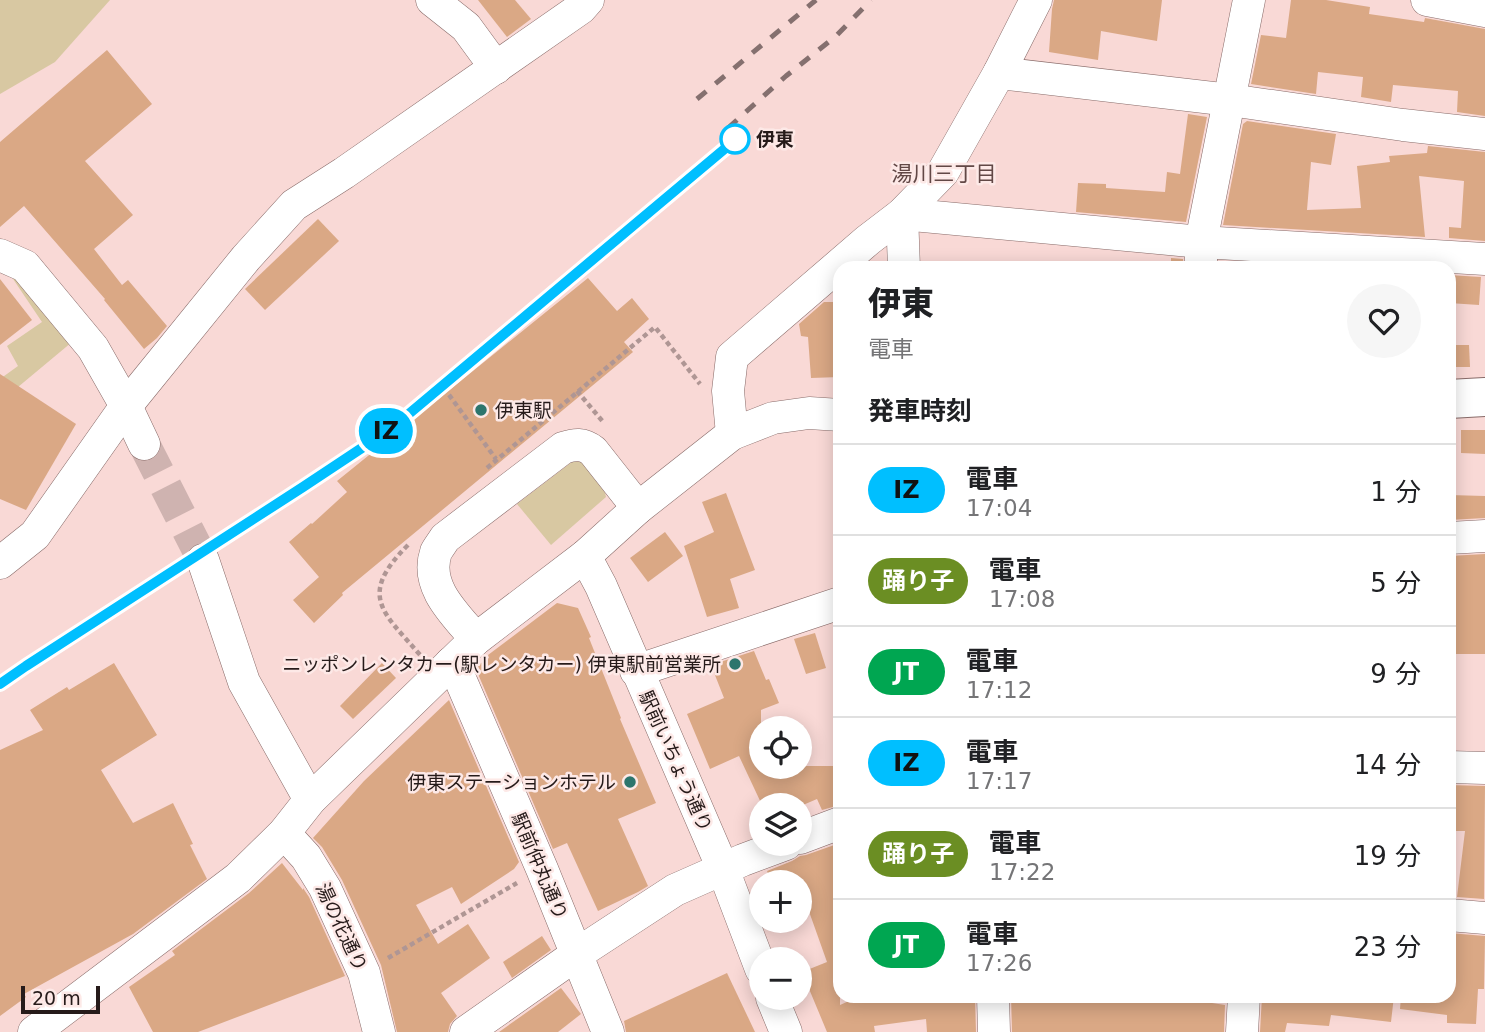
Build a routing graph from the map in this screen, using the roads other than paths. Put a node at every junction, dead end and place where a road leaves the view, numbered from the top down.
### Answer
1 (432, 0) edge
2 (587, 0) edge
3 (1036, 0) edge
4 (1249, 0) edge
5 (1427, 0) edge
6 (1485, 11) edge
7 (496, 68) junction
8 (999, 72) junction
9 (1230, 100) junction
10 (1485, 134) edge
11 (902, 214) junction
12 (0, 255) edge
13 (1201, 255) edge
14 (1485, 259) edge
15 (844, 261) edge
16 (904, 261) edge
17 (833, 270) edge
18 (1485, 397) edge
19 (1456, 399) edge
20 (127, 406) junction
21 (833, 415) edge
22 (732, 434) junction
23 (144, 444) tunnel mouth
24 (638, 508) junction
25 (1485, 536) edge
26 (1456, 538) edge
27 (585, 555) junction
28 (203, 561) tunnel mouth
29 (0, 563) edge
30 (833, 605) edge
31 (476, 639) junction
32 (451, 663) junction
33 (636, 671) junction
34 (1456, 767) edge
35 (1485, 768) edge
36 (310, 800) junction
37 (833, 826) edge
38 (284, 833) junction
39 (812, 834) edge
40 (756, 856) edge
41 (723, 869) junction
42 (1456, 916) edge
43 (1485, 918) edge
44 (753, 947) edge
45 (577, 954) junction
46 (993, 1003) edge
47 (1244, 1003) edge
48 (777, 1010) edge
49 (34, 1032) edge
50 (379, 1032) edge
51 (466, 1032) edge
52 (608, 1032) edge
53 (786, 1032) edge
54 (994, 1032) edge
55 (1242, 1032) edge

1 - 7 street
2 - 7 street
3 - 8 street
4 - 9 street
5 - 6 street
7 - 20 street
8 - 9 street
8 - 11 street
9 - 10 street
9 - 13 street
11 - 13 street
11 - 15 street
11 - 16 street
12 - 20 street
13 - 14 street
17 - 22 street
18 - 19 main road
20 - 23 street
20 - 29 street
21 - 22 street
22 - 24 street
24 - 27 street
24 - 31 street
25 - 26 street
27 - 31 street
27 - 33 street, 駅前いちょう通り
28 - 36 street
30 - 33 street
31 - 32 street
32 - 36 street
32 - 45 street, 駅前仲丸通り
33 - 41 street, 駅前いちょう通り
34 - 35 street
36 - 38 street
37 - 39 street
38 - 49 street
38 - 50 street, 湯の花通り
40 - 41 street
41 - 44 street, 駅前いちょう通り
41 - 45 street
42 - 43 street
45 - 51 street
45 - 52 street, 駅前仲丸通り
46 - 54 street
47 - 55 street
48 - 53 street

